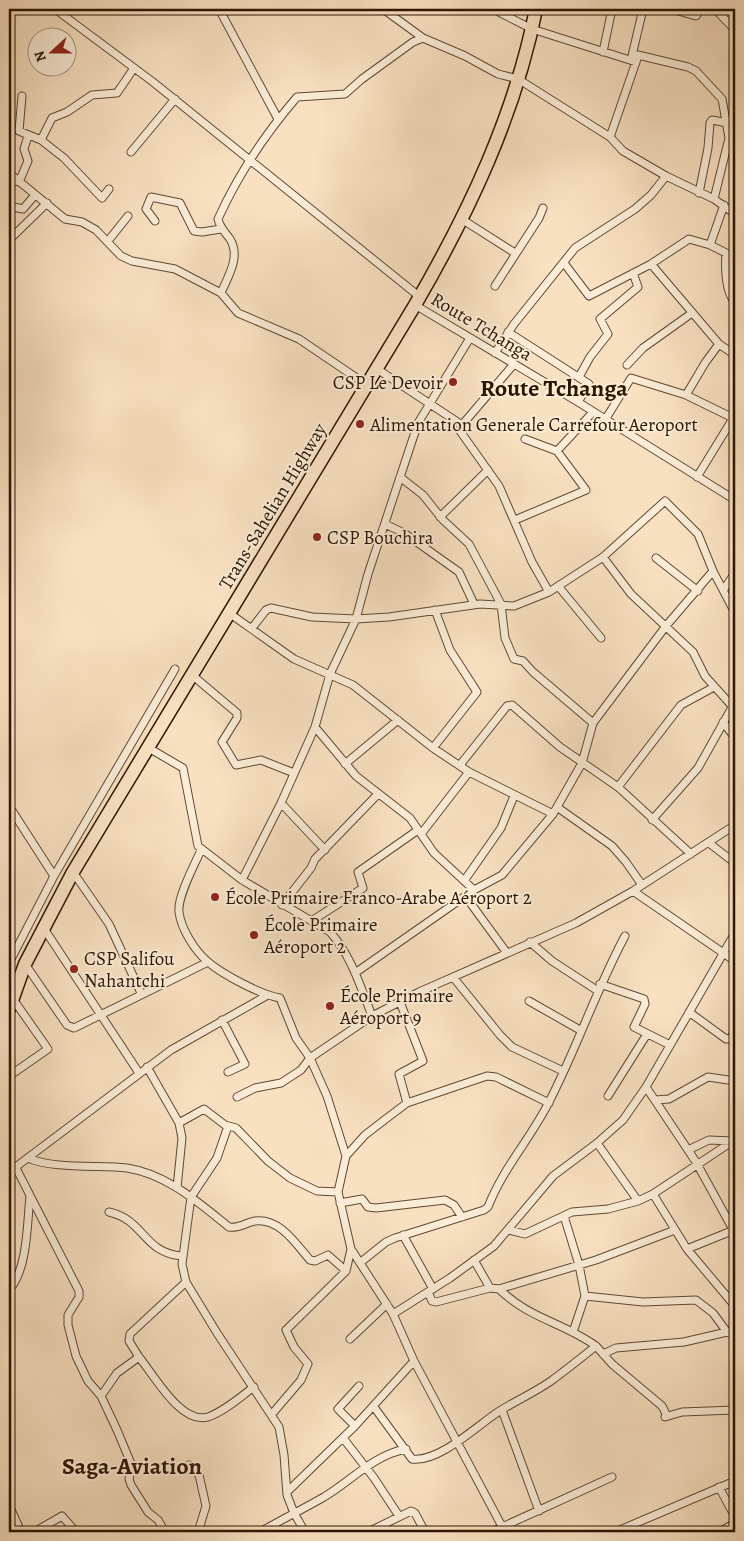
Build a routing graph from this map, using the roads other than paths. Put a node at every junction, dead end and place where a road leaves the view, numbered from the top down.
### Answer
1 (56, 9) edge
2 (218, 9) edge
3 (383, 9) edge
4 (493, 9) edge
5 (536, 9) edge
6 (612, 9) edge
7 (643, 9) edge
8 (674, 9) edge
9 (701, 9) edge
10 (715, 9) edge
11 (532, 29) junction
12 (735, 30) edge
13 (423, 38) junction
14 (603, 52) junction
15 (634, 61) junction
16 (134, 68) junction
17 (518, 80) junction
18 (22, 96) dead end
19 (174, 99) junction
20 (278, 119) junction
21 (728, 123) junction
22 (28, 136) junction
23 (610, 137) junction
24 (732, 138) edge
25 (41, 140) junction
26 (131, 152) dead end
27 (250, 161) junction
28 (9, 173) edge
29 (666, 176) junction
30 (17, 181) junction
31 (9, 187) edge
32 (109, 189) dead end
33 (699, 193) junction
34 (35, 195) junction
35 (714, 199) junction
36 (46, 204) junction
37 (724, 205) junction
38 (9, 206) edge
39 (542, 208) dead end
40 (735, 214) edge
41 (128, 216) dead end
42 (463, 220) junction
43 (155, 221) dead end
44 (221, 229) junction
45 (9, 240) edge
46 (108, 241) junction
47 (710, 245) junction
48 (515, 253) junction
49 (564, 263) junction
50 (651, 264) junction
51 (633, 273) junction
52 (495, 286) dead end
53 (221, 293) junction
54 (418, 301) junction
55 (735, 302) edge
56 (692, 313) junction
57 (508, 332) junction
58 (470, 338) junction
59 (719, 344) junction
60 (495, 353) junction
61 (735, 355) edge
62 (514, 364) junction
63 (627, 365) dead end
64 (377, 369) junction
65 (579, 377) junction
66 (367, 385) junction
67 (686, 396) junction
68 (430, 402) junction
69 (578, 402) junction
70 (593, 412) junction
71 (735, 417) edge
72 (605, 420) junction
73 (462, 425) junction
74 (525, 439) dead end
75 (557, 451) junction
76 (488, 470) junction
77 (400, 477) junction
78 (697, 477) junction
79 (735, 500) edge
80 (440, 517) junction
81 (515, 520) junction
82 (385, 524) junction
83 (603, 557) junction
84 (656, 558) dead end
85 (713, 571) junction
86 (735, 573) edge
87 (558, 586) junction
88 (724, 589) junction
89 (698, 591) junction
90 (549, 592) junction
91 (474, 604) junction
92 (501, 604) junction
93 (435, 610) junction
94 (229, 613) junction
95 (735, 613) edge
96 (356, 619) junction
97 (666, 626) junction
98 (252, 628) junction
99 (601, 638) dead end
100 (175, 669) dead end
101 (330, 674) junction
102 (192, 675) junction
103 (714, 687) junction
104 (734, 704) edge
105 (398, 720) junction
106 (723, 722) junction
107 (593, 723) junction
108 (316, 727) junction
109 (735, 738) edge
110 (147, 747) junction
111 (433, 748) junction
112 (582, 763) junction
113 (345, 764) junction
114 (460, 765) junction
115 (469, 772) junction
116 (294, 773) junction
117 (618, 787) junction
118 (378, 794) junction
119 (514, 796) junction
120 (281, 804) junction
121 (9, 806) edge
122 (554, 810) junction
123 (652, 820) junction
124 (735, 825) edge
125 (419, 832) junction
126 (709, 843) junction
127 (201, 850) junction
128 (325, 850) junction
129 (691, 854) junction
130 (735, 863) edge
131 (73, 872) junction
132 (54, 876) junction
133 (242, 880) junction
134 (464, 881) junction
135 (642, 885) junction
136 (474, 890) junction
137 (633, 891) junction
138 (466, 897) junction
139 (282, 905) junction
140 (313, 920) junction
141 (43, 927) junction
142 (735, 933) edge
143 (625, 936) dead end
144 (530, 942) junction
145 (725, 952) junction
146 (507, 953) junction
147 (735, 961) edge
148 (208, 962) junction
149 (9, 963) edge
150 (25, 964) junction
151 (355, 973) junction
152 (453, 977) junction
153 (599, 987) junction
154 (141, 993) junction
155 (266, 996) junction
156 (529, 1001) dead end
157 (400, 1002) junction
158 (11, 1004) edge
159 (689, 1012) junction
160 (101, 1015) junction
161 (372, 1016) junction
162 (222, 1020) junction
163 (580, 1030) junction
164 (735, 1030) edge
165 (647, 1034) junction
166 (670, 1045) junction
167 (310, 1058) junction
168 (147, 1067) junction
169 (563, 1071) junction
170 (228, 1072) dead end
171 (139, 1073) junction
172 (9, 1076) edge
173 (735, 1081) edge
174 (646, 1087) junction
175 (608, 1096) dead end
176 (237, 1097) dead end
177 (655, 1100) junction
178 (407, 1103) junction
179 (549, 1103) junction
180 (179, 1123) junction
181 (228, 1126) junction
182 (734, 1141) edge
183 (598, 1143) junction
184 (688, 1150) junction
185 (346, 1156) junction
186 (28, 1158) junction
187 (697, 1165) junction
188 (16, 1168) junction
189 (9, 1172) edge
190 (177, 1188) junction
191 (338, 1192) junction
192 (653, 1194) junction
193 (30, 1196) junction
194 (191, 1196) junction
195 (638, 1201) junction
196 (340, 1203) junction
197 (108, 1212) dead end
198 (564, 1216) junction
199 (462, 1217) junction
200 (508, 1230) junction
201 (675, 1230) junction
202 (734, 1231) edge
203 (403, 1235) junction
204 (351, 1249) junction
205 (687, 1249) junction
206 (182, 1256) junction
207 (474, 1260) junction
208 (361, 1262) junction
209 (579, 1265) junction
210 (346, 1271) junction
211 (186, 1282) junction
212 (490, 1288) junction
213 (499, 1289) junction
214 (9, 1290) edge
215 (431, 1290) junction
216 (585, 1296) junction
217 (387, 1304) junction
218 (735, 1306) edge
219 (393, 1314) junction
220 (573, 1332) junction
221 (727, 1332) junction
222 (735, 1336) edge
223 (350, 1338) dead end
224 (596, 1346) junction
225 (603, 1354) junction
226 (140, 1357) junction
227 (414, 1361) junction
228 (359, 1386) dead end
229 (254, 1387) junction
230 (102, 1396) junction
231 (374, 1407) junction
232 (502, 1410) junction
233 (735, 1410) edge
234 (272, 1414) junction
235 (356, 1426) junction
236 (343, 1438) junction
237 (458, 1442) junction
238 (406, 1449) junction
239 (189, 1465) dead end
240 (366, 1468) junction
241 (612, 1477) dead end
242 (735, 1481) edge
243 (719, 1487) junction
244 (288, 1491) junction
245 (9, 1506) edge
246 (539, 1511) junction
247 (294, 1514) junction
248 (399, 1516) junction
249 (735, 1516) edge
250 (735, 1523) edge
251 (504, 1530) edge
252 (21, 1532) edge
253 (34, 1532) edge
254 (76, 1532) edge
255 (165, 1532) edge
256 (198, 1532) edge
257 (260, 1532) edge
258 (306, 1532) edge
259 (368, 1532) edge
260 (424, 1532) edge
261 (491, 1532) edge
262 (615, 1532) edge
263 (719, 1532) edge

1 - 16 street, Route Tchanga
2 - 20 street
3 - 13 street
4 - 11 street
5 - 11 highway, Trans-Sahelian Highway
6 - 14 street
7 - 15 street
8 - 9 street
10 - 12 street
11 - 14 street
11 - 17 highway, Trans-Sahelian Highway
13 - 17 street
13 - 20 street
14 - 15 street
15 - 21 street
15 - 23 street
16 - 19 street, Route Tchanga
16 - 25 street
17 - 23 street
17 - 42 highway, Trans-Sahelian Highway
18 - 22 street
19 - 26 street
19 - 27 street, Route Tchanga
20 - 27 street
21 - 24 street
21 - 33 street
22 - 25 street
22 - 30 street
23 - 29 street
24 - 35 street
25 - 32 street
27 - 44 street
27 - 54 street, Route Tchanga
28 - 30 street
29 - 33 street
29 - 49 street
30 - 31 street
30 - 34 street
33 - 35 street
34 - 36 street
34 - 38 street
35 - 37 street
36 - 45 street
36 - 46 street
37 - 40 street
37 - 47 street
39 - 48 street
41 - 46 street
42 - 48 street
42 - 54 highway, Trans-Sahelian Highway
43 - 44 street
44 - 53 street
46 - 53 street
47 - 50 street
47 - 55 street
48 - 52 street
49 - 51 street
49 - 57 street
50 - 51 street
50 - 56 street
51 - 65 street
53 - 66 street
54 - 58 street, Route Tchanga
54 - 64 highway, Trans-Sahelian Highway
56 - 59 street
56 - 63 street
57 - 60 street
57 - 65 street
58 - 60 street, Route Tchanga
58 - 68 street
59 - 61 street
59 - 67 street
60 - 62 street, Route Tchanga
62 - 69 street, Route Tchanga
62 - 73 street
64 - 66 highway, Trans-Sahelian Highway
64 - 68 street
65 - 69 street
66 - 94 highway, Trans-Sahelian Highway
67 - 71 street
67 - 72 street
68 - 73 street
68 - 77 street
69 - 70 street, Route Tchanga
70 - 72 street, Route Tchanga
70 - 75 street
71 - 78 street
72 - 78 street, Route Tchanga
73 - 76 street
74 - 75 street
75 - 81 street
76 - 80 street
76 - 81 street
77 - 80 street
77 - 82 street
78 - 79 street, Route Tchanga
80 - 92 street
81 - 90 street
82 - 91 street
82 - 96 street
83 - 85 street
83 - 87 street
83 - 97 street
84 - 89 street
85 - 88 street
85 - 89 street
86 - 88 street
87 - 90 street
87 - 99 street
88 - 95 street
89 - 97 street
90 - 92 street
91 - 92 street
91 - 93 street
92 - 107 street
93 - 96 street
93 - 111 street
94 - 98 street
94 - 102 highway, Trans-Sahelian Highway
96 - 98 street
96 - 101 street
97 - 103 street
97 - 107 street
98 - 101 street
100 - 132 street
101 - 105 street
101 - 108 street
102 - 110 highway, Trans-Sahelian Highway
102 - 116 street
103 - 104 street
103 - 117 street
104 - 106 street
105 - 111 street
105 - 113 street
106 - 109 street
106 - 123 street
107 - 112 street
108 - 113 street
108 - 116 street
110 - 127 street
110 - 131 highway, Trans-Sahelian Highway
111 - 114 street
112 - 114 street
112 - 117 street
112 - 122 street
113 - 118 street
114 - 115 street
115 - 119 street
115 - 125 street
116 - 120 street
117 - 123 street
118 - 125 street
118 - 128 street
119 - 122 street
119 - 134 street
120 - 128 street
120 - 133 street
121 - 132 street
122 - 135 street
122 - 136 street
123 - 129 street
124 - 126 street
125 - 134 street
125 - 140 street
126 - 129 street
126 - 130 street
127 - 133 street
127 - 148 street
128 - 139 street
129 - 135 street
131 - 141 highway, Trans-Sahelian Highway
131 - 154 street
132 - 149 street
133 - 139 street
134 - 136 street
135 - 137 street
136 - 138 street
137 - 144 street
137 - 145 street
138 - 146 street
138 - 151 street
139 - 140 street
140 - 151 street
141 - 150 highway, Trans-Sahelian Highway
141 - 160 street
142 - 145 street
143 - 153 street
144 - 146 street
144 - 153 street
145 - 147 street
145 - 159 street
146 - 152 street
148 - 154 street
148 - 155 street
150 - 158 highway, Trans-Sahelian Highway
150 - 160 street
151 - 161 street
152 - 157 street
152 - 169 street
153 - 163 street
153 - 165 street
154 - 160 street
155 - 162 street
155 - 167 street
156 - 163 street
157 - 161 street
157 - 178 street
158 - 172 street
159 - 164 street
159 - 166 street
160 - 171 street
161 - 167 street
162 - 168 street
162 - 170 street
163 - 169 street
165 - 166 street
165 - 175 street
166 - 174 street
167 - 176 street
167 - 185 street
168 - 171 street
168 - 180 street
169 - 179 street
171 - 186 street
173 - 177 street
174 - 177 street
174 - 183 street
177 - 184 street
178 - 179 street
178 - 185 street
179 - 199 street
180 - 181 street
180 - 190 street
181 - 191 street
181 - 194 street
182 - 184 street
182 - 187 street
183 - 195 street
183 - 200 street
184 - 187 street
185 - 191 street
186 - 188 street
186 - 190 street
187 - 192 street
187 - 202 street
188 - 189 street
188 - 193 street
190 - 194 street
191 - 196 street
192 - 195 street
192 - 201 street
193 - 214 street
193 - 230 street
194 - 206 street
194 - 210 street
195 - 198 street
196 - 199 street
196 - 204 street
197 - 206 street
198 - 200 street
198 - 209 street
199 - 203 street
200 - 207 street
201 - 205 street
201 - 209 street
202 - 205 street
203 - 208 street
203 - 215 street
204 - 208 street
204 - 210 street
205 - 218 street
206 - 211 street
207 - 212 street
207 - 215 street
208 - 217 street
209 - 213 street
209 - 216 street
210 - 234 street
211 - 226 street
211 - 229 street
212 - 213 street
212 - 215 street
213 - 220 street
215 - 219 street
216 - 220 street
216 - 221 street
217 - 219 street
217 - 223 street
219 - 227 street
220 - 224 street
221 - 222 street
221 - 225 street
224 - 225 street
224 - 232 street
225 - 233 street
226 - 229 street
226 - 230 street
227 - 231 street
227 - 237 street
228 - 235 street
229 - 234 street
230 - 255 street
231 - 235 street
231 - 238 street
232 - 237 street
232 - 246 street
234 - 244 street
235 - 236 street
236 - 240 street
236 - 244 street
237 - 238 street
237 - 251 street
238 - 240 street
239 - 256 street
240 - 247 street
240 - 248 street
241 - 246 street
242 - 243 street
243 - 249 street
243 - 262 street
244 - 247 street
245 - 252 street
246 - 251 street
247 - 257 street
247 - 258 street
248 - 259 street
248 - 260 street
250 - 263 street
251 - 261 street
253 - 254 street

